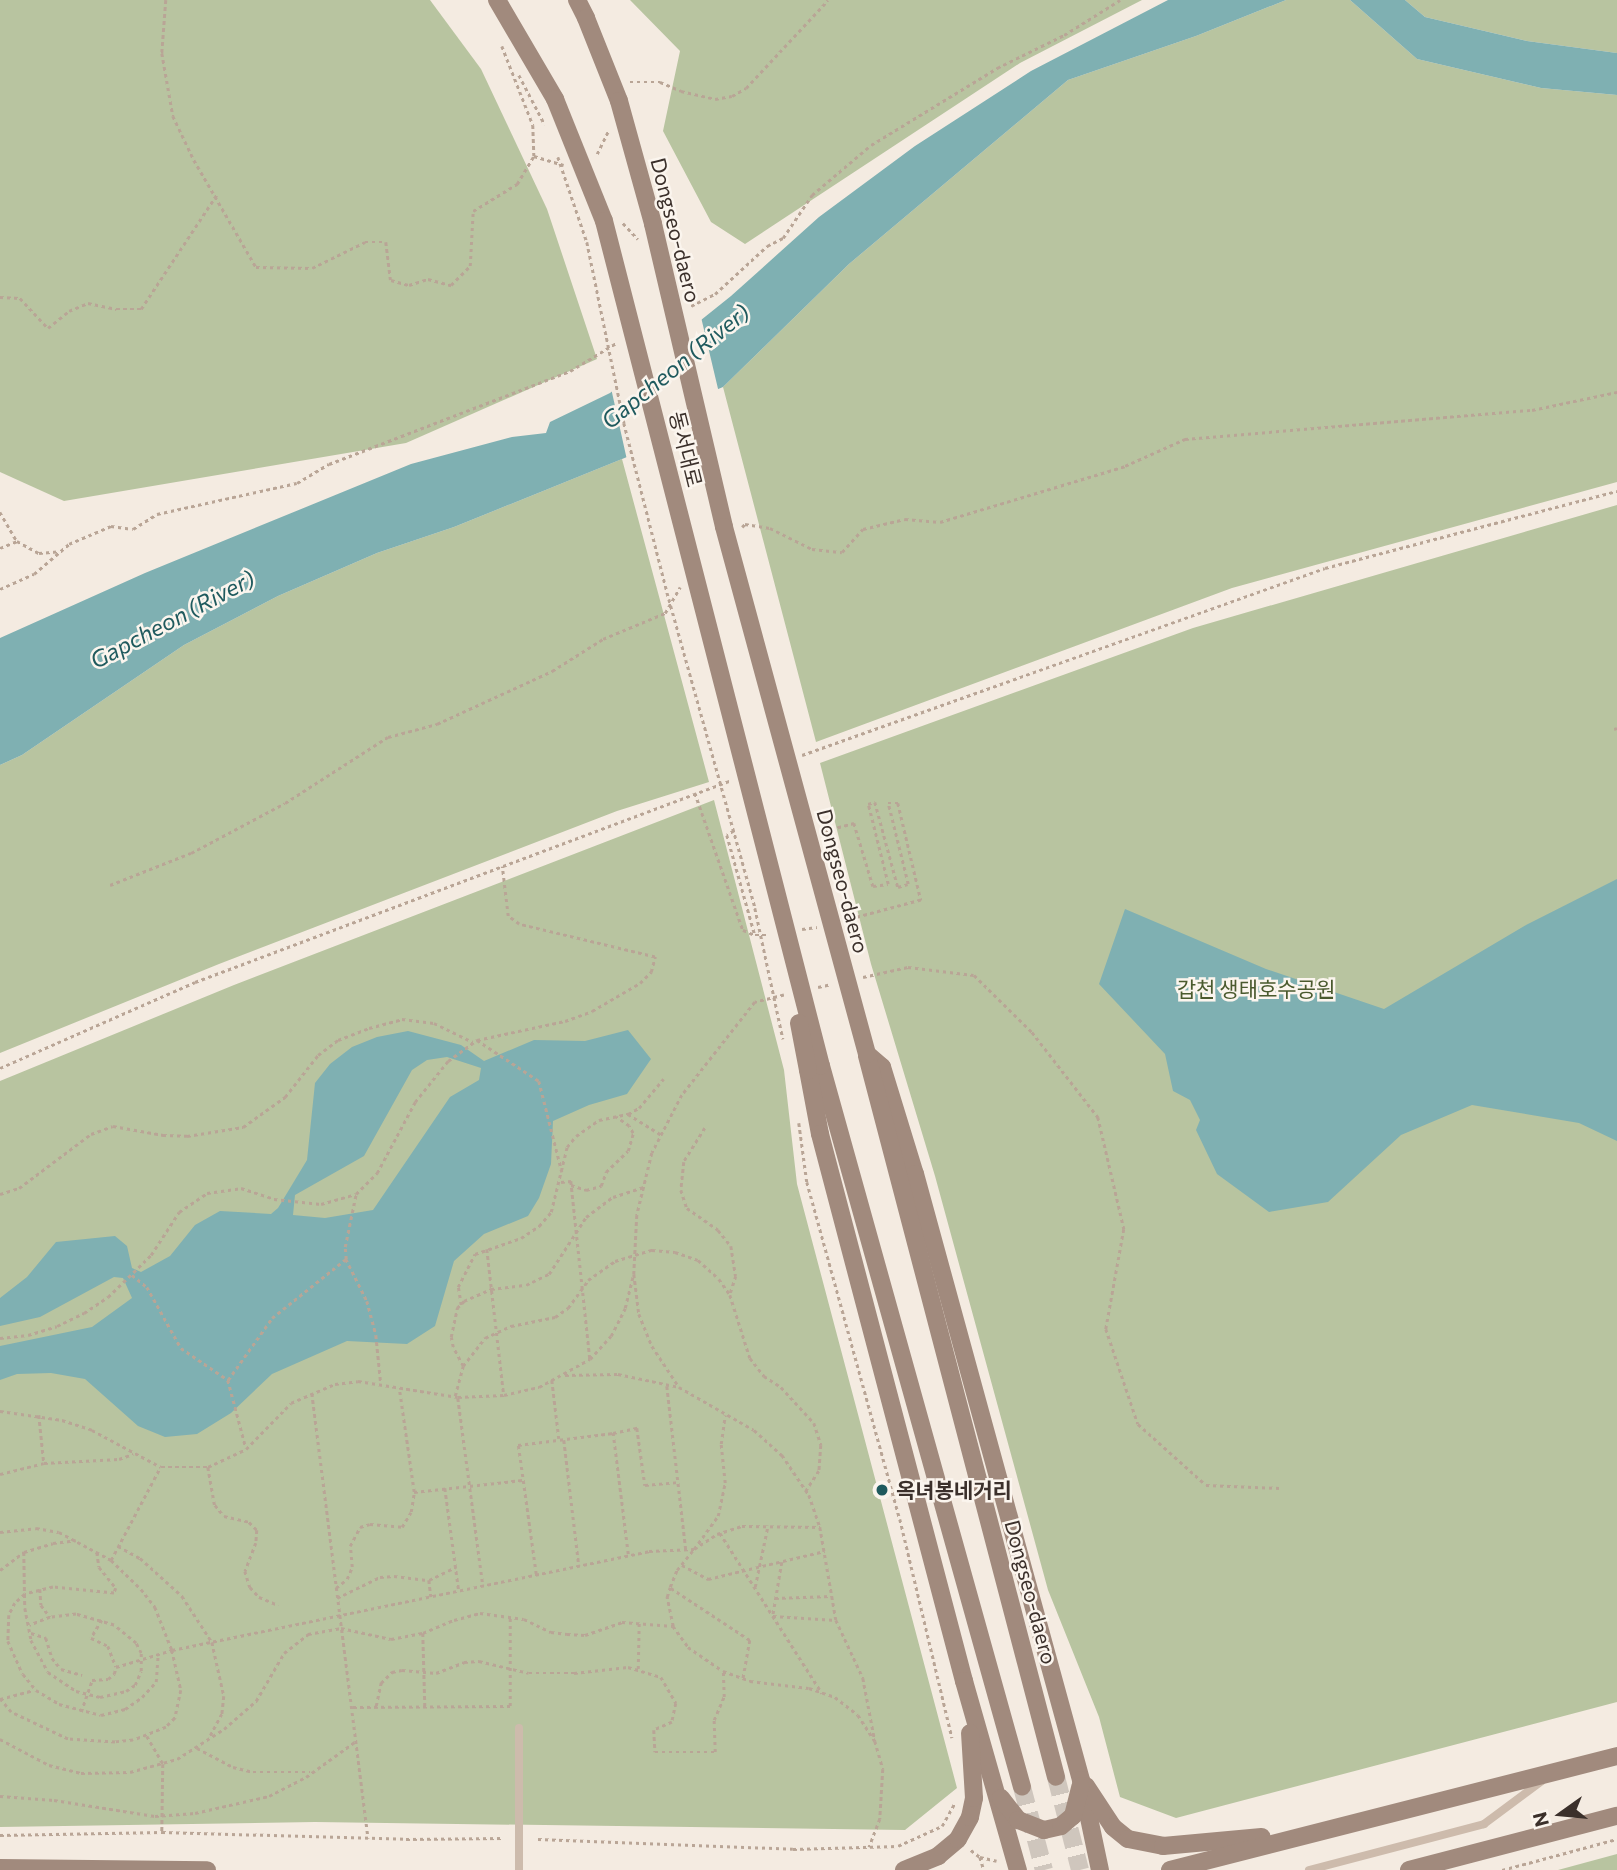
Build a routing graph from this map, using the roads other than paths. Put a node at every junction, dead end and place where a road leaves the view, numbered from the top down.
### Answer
1 (497, 0) edge
2 (577, 0) edge
3 (867, 1054) junction
4 (814, 1068) junction
5 (964, 1681) junction
6 (519, 1728) dead end
7 (1617, 1756) edge
8 (1553, 1773) junction
9 (1056, 1777) tunnel mouth
10 (1082, 1780) junction
11 (1022, 1787) tunnel mouth
12 (994, 1788) junction
13 (1617, 1816) edge
14 (1314, 1834) junction
15 (1010, 1866) edge
16 (0, 1868) edge
17 (207, 1870) edge
18 (519, 1870) edge
19 (904, 1870) edge
20 (1100, 1870) edge
21 (1170, 1870) edge
22 (1309, 1870) edge
23 (1409, 1870) edge

1 - 4 street, 동서대로, bridge
2 - 3 street, Dongseo-daero, bridge
3 - 9 street, Dongseo-daero
3 - 10 street
4 - 5 street
4 - 11 street
5 - 12 street
5 - 19 street
6 - 18 lane
7 - 8 street
8 - 14 street
8 - 22 lane
10 - 12 street
10 - 14 street
10 - 20 street
12 - 15 street
13 - 23 street
14 - 21 street
16 - 17 street

